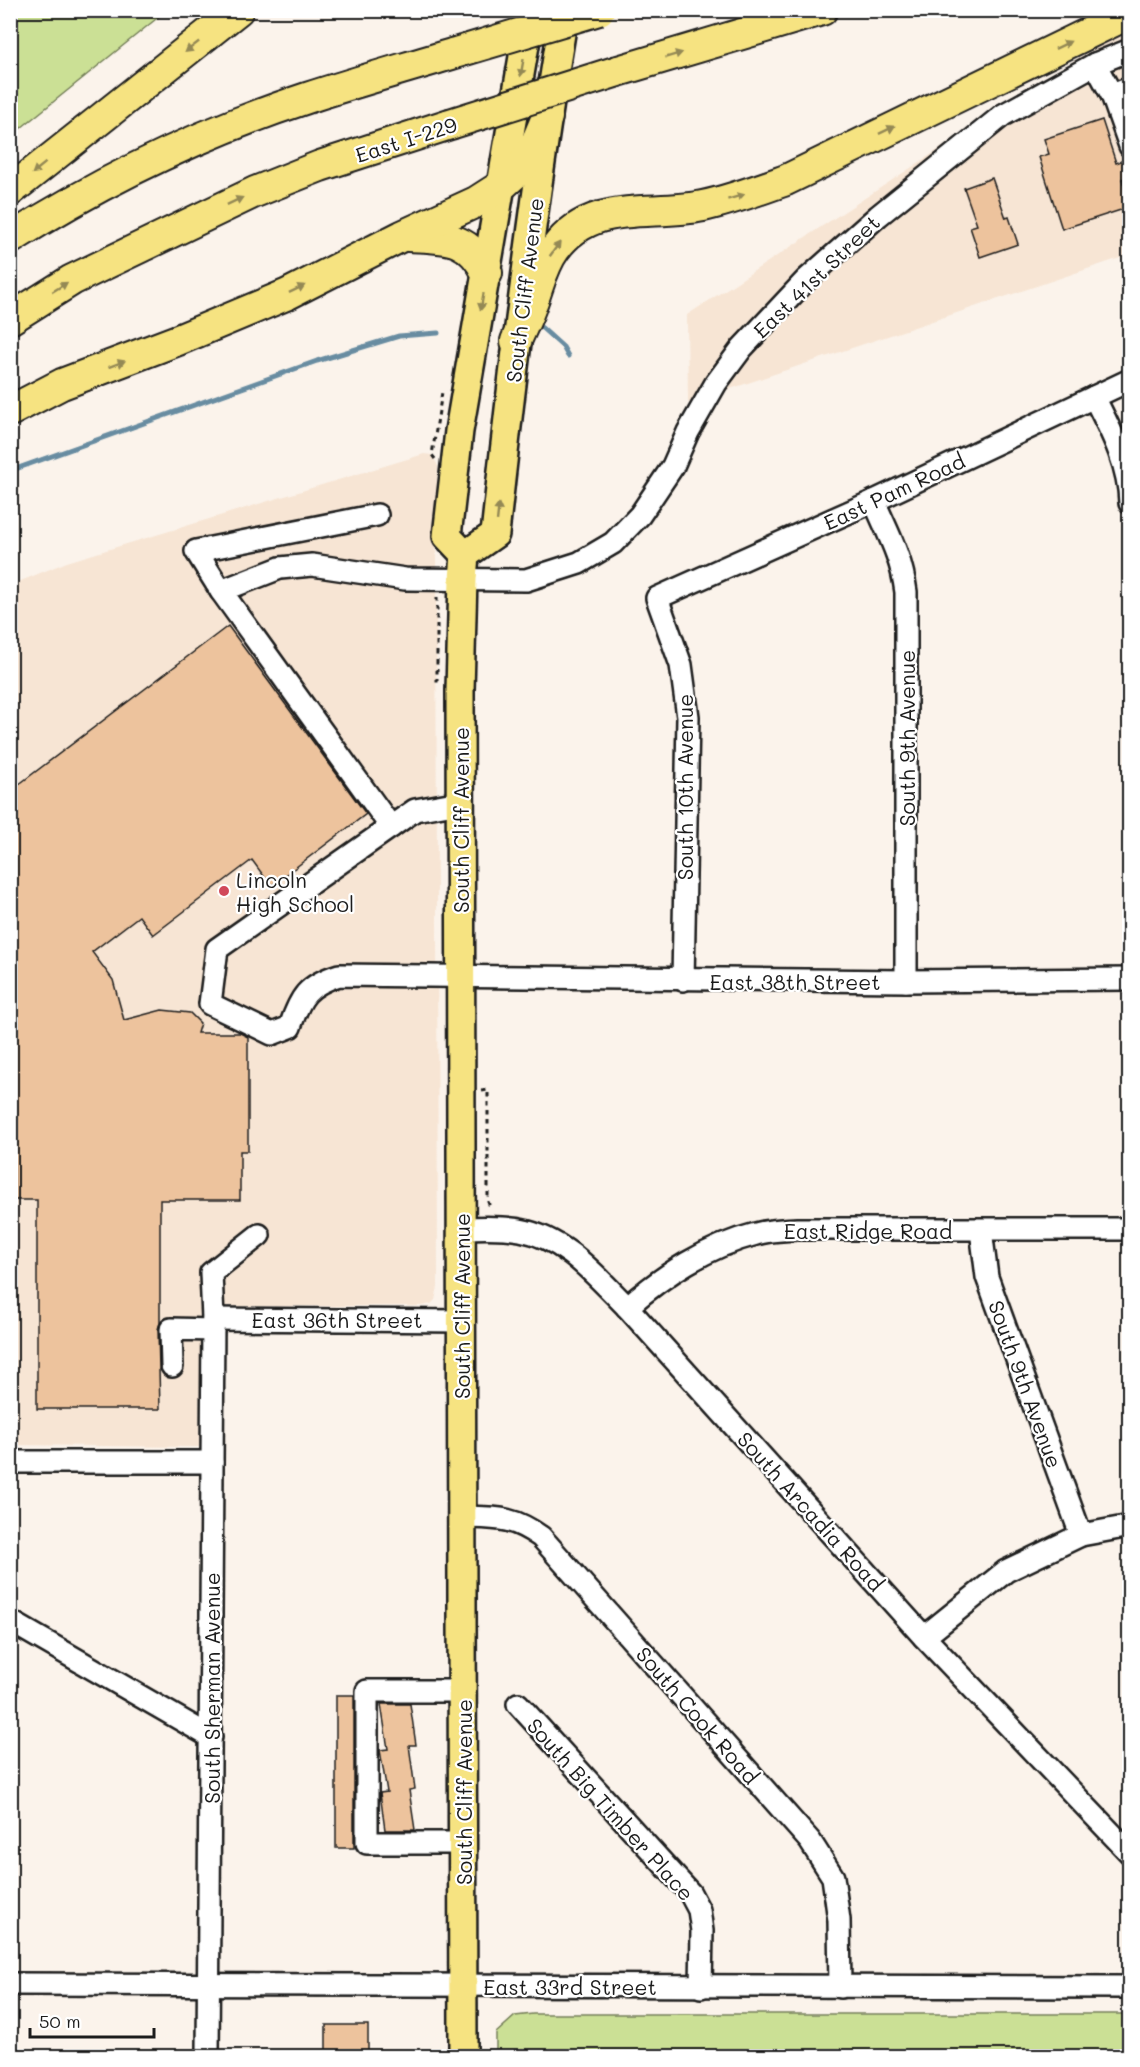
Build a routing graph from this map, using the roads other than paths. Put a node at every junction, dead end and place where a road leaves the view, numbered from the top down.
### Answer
1 (238, 10) edge
2 (531, 10) edge
3 (565, 10) edge
4 (599, 10) edge
5 (822, 10) edge
6 (1130, 14) edge
7 (1130, 50) edge
8 (1095, 64) junction
9 (1121, 92) edge
10 (547, 117) junction
11 (1130, 146) edge
12 (501, 186) junction
13 (10, 191) edge
14 (402, 236) junction
15 (10, 239) edge
16 (487, 273) junction
17 (10, 319) edge
18 (516, 341) junction
19 (1130, 380) edge
20 (1094, 397) junction
21 (10, 411) edge
22 (874, 501) junction
23 (1130, 503) edge
24 (377, 515) dead end
25 (464, 567) junction
26 (221, 591) junction
27 (657, 598) joint
28 (460, 802) junction
29 (390, 827) junction
30 (460, 977) junction
31 (1130, 979) edge
32 (683, 980) junction
33 (906, 981) junction
34 (460, 1228) junction
35 (981, 1230) junction
36 (1130, 1230) edge
37 (259, 1235) dead end
38 (627, 1307) junction
39 (462, 1321) junction
40 (213, 1324) junction
41 (171, 1366) dead end
42 (10, 1462) edge
43 (212, 1462) junction
44 (462, 1517) junction
45 (1130, 1527) edge
46 (1081, 1535) junction
47 (10, 1621) edge
48 (924, 1637) junction
49 (462, 1691) junction
50 (518, 1704) dead end
51 (211, 1737) junction
52 (463, 1843) junction
53 (1127, 1846) edge
54 (10, 1984) edge
55 (207, 1985) junction
56 (463, 1985) junction
57 (701, 1987) junction
58 (840, 1987) junction
59 (1130, 1987) edge
60 (208, 2056) edge
61 (463, 2056) edge

1 -> 13 highway
2 -> 12 main road, South Cliff Avenue
3 - 10 main road, South Cliff Avenue
4 - 15 highway, bridge
17 -> 5 highway, East I-229, bridge
18 -> 6 highway
7 - 8 street, East 41st Street
8 - 9 street
8 - 25 street, East 41st Street
9 - 11 street
10 - 12 highway
10 - 18 main road, South Cliff Avenue
12 - 14 highway
12 - 16 main road, South Cliff Avenue
14 - 16 highway
21 -> 14 highway
16 -> 25 main road, South Cliff Avenue
25 -> 18 main road, South Cliff Avenue
19 - 20 street, East Pam Road
20 - 22 street, East Pam Road
20 - 23 street
22 - 27 street, East Pam Road
22 - 33 street, South 9th Avenue
24 - 26 street
25 - 26 street, East 41st Street
25 - 28 main road, South Cliff Avenue
26 - 29 street
27 - 32 street, South 10th Avenue
28 - 29 street
28 - 30 main road, South Cliff Avenue
29 - 30 street, East 38th Street
30 - 32 street, East 38th Street
30 - 34 main road, South Cliff Avenue
31 - 33 street, East 38th Street
32 - 33 street, East 38th Street
34 - 38 street, South Arcadia Road
34 - 39 main road, South Cliff Avenue
35 - 36 street, East Ridge Road
35 - 38 street, East Ridge Road
35 - 46 street, South 9th Avenue
37 - 40 street, South Sherman Avenue
38 - 48 street, South Arcadia Road
39 - 40 street, East 36th Street
39 - 44 main road, South Cliff Avenue
40 - 41 street, East 36th Street
40 - 43 street, South Sherman Avenue
42 - 43 street
43 - 51 street, South Sherman Avenue
44 - 49 main road, South Cliff Avenue
44 - 58 street, South Cook Road
45 - 46 street
46 - 48 street
47 - 51 street
48 - 53 street, South Arcadia Road
49 - 52 main road, South Cliff Avenue
49 - 52 street
50 - 57 street, South Big Timber Place
51 - 55 street, South Sherman Avenue
52 - 56 main road, South Cliff Avenue
54 - 55 street, East 33rd Street
55 - 56 street, East 33rd Street
55 - 60 street, South Sherman Avenue
56 - 57 street, East 33rd Street
56 - 61 main road, South Cliff Avenue
57 - 58 street, East 33rd Street
58 - 59 street, East 33rd Street

